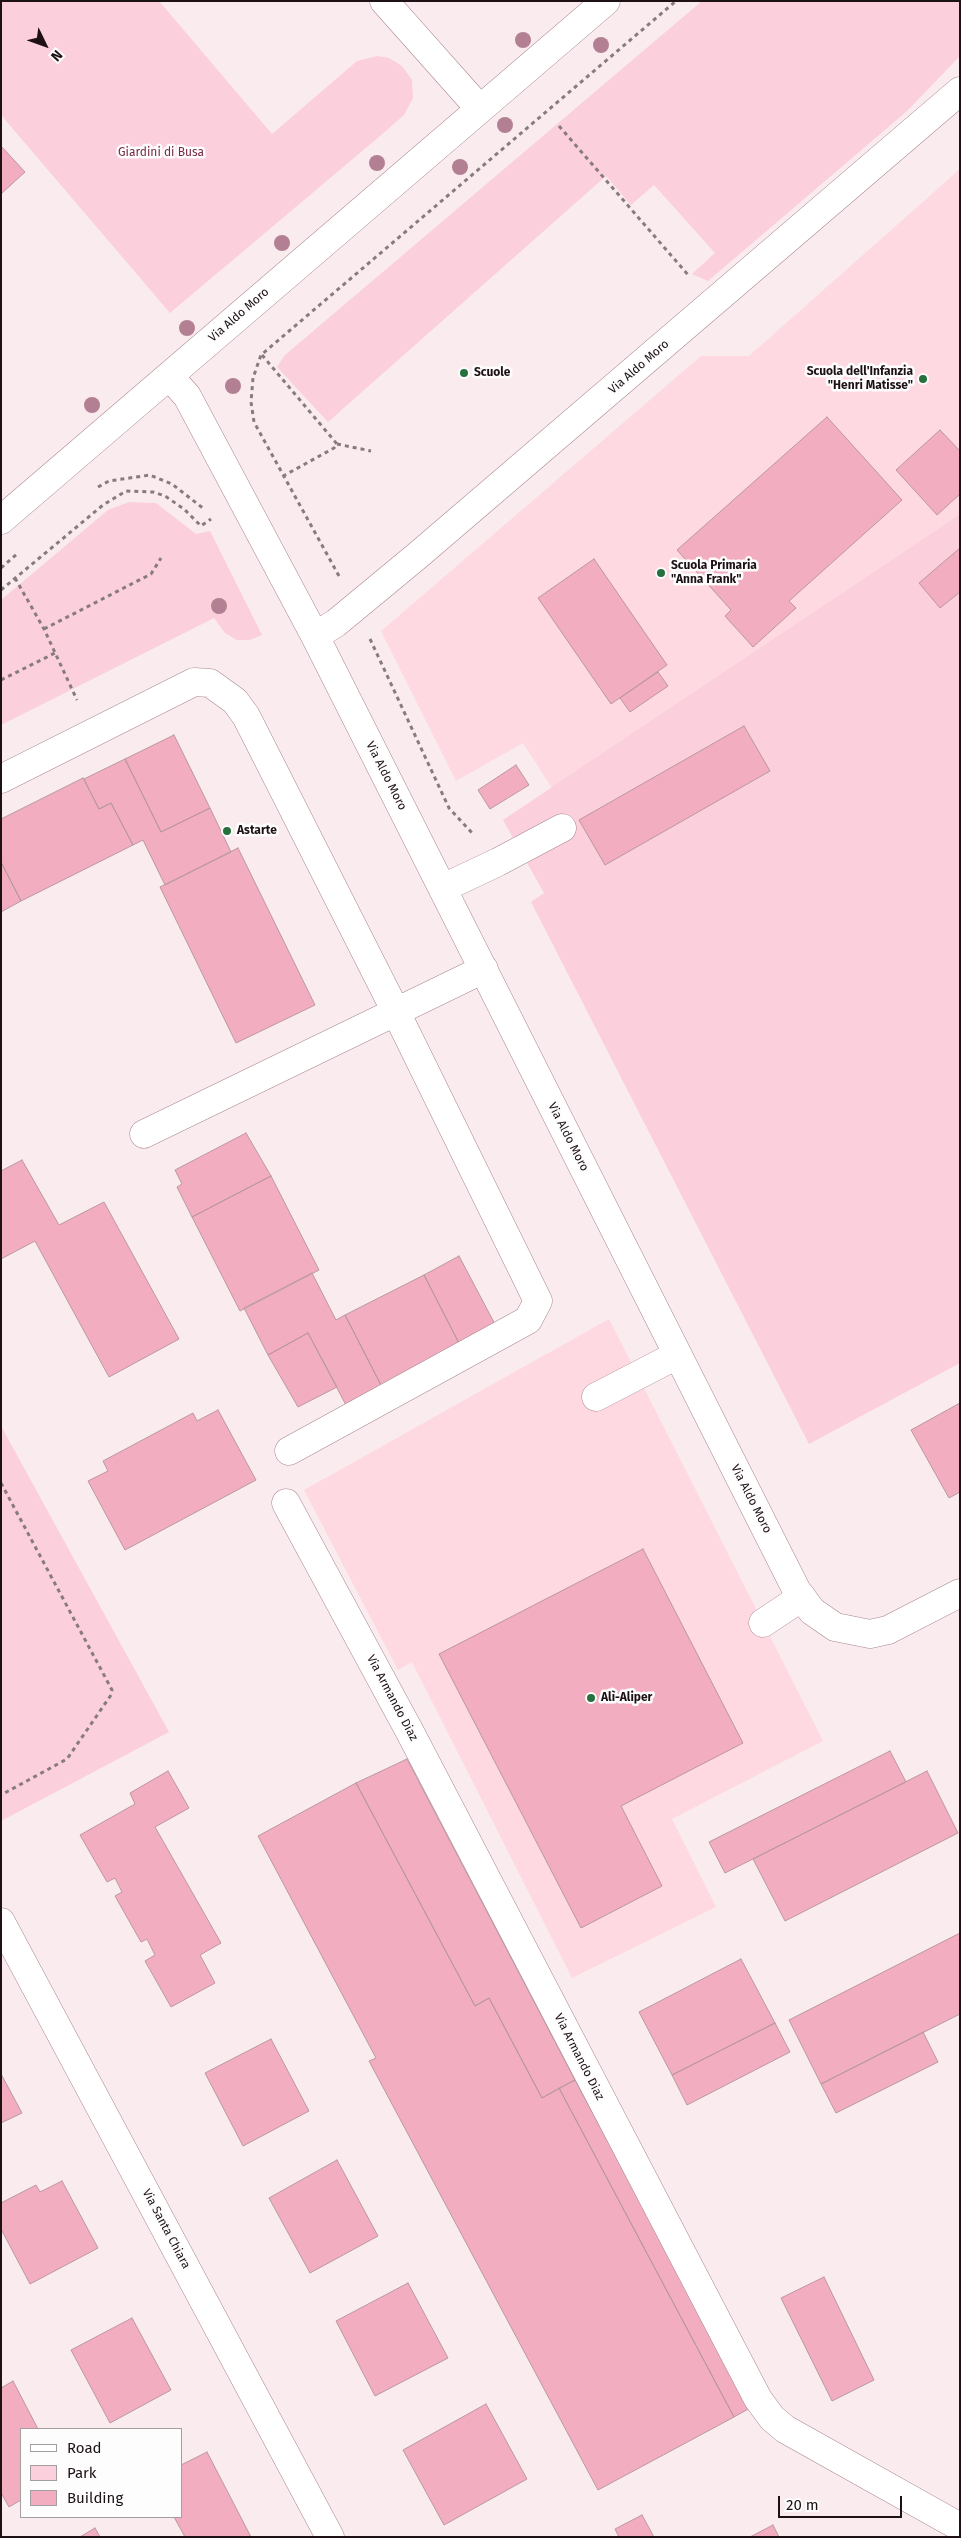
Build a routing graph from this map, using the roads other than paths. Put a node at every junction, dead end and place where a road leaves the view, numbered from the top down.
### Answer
1 (384, 1) edge
2 (606, 1) edge
3 (960, 92) edge
4 (480, 109) junction
5 (170, 377) junction
6 (1, 520) edge
7 (315, 636) junction
8 (1, 779) edge
9 (562, 828) dead end
10 (443, 888) junction
11 (484, 969) junction
12 (396, 1012) junction
13 (144, 1134) dead end
14 (677, 1355) junction
15 (596, 1397) dead end
16 (289, 1451) dead end
17 (286, 1503) dead end
18 (960, 1594) edge
19 (802, 1598) junction
20 (762, 1623) dead end
21 (1, 1922) edge
22 (960, 2527) edge
23 (330, 2537) edge

1 - 4 street
2 - 4 street, Via Aldo Moro
3 - 7 street, Via Aldo Moro
4 - 5 street, Via Aldo Moro
5 - 6 street, Via Aldo Moro
5 - 7 street, Via Aldo Moro
7 - 10 street, Via Aldo Moro
8 - 12 street
9 - 10 street
10 - 11 street, Via Aldo Moro
11 - 12 street
11 - 14 street, Via Aldo Moro
12 - 13 street
12 - 16 street
14 - 15 street
14 - 19 street, Via Aldo Moro
17 - 22 street, Via Armando Diaz
18 - 19 street, Via Aldo Moro
19 - 20 street
21 - 23 street, Via Santa Chiara

